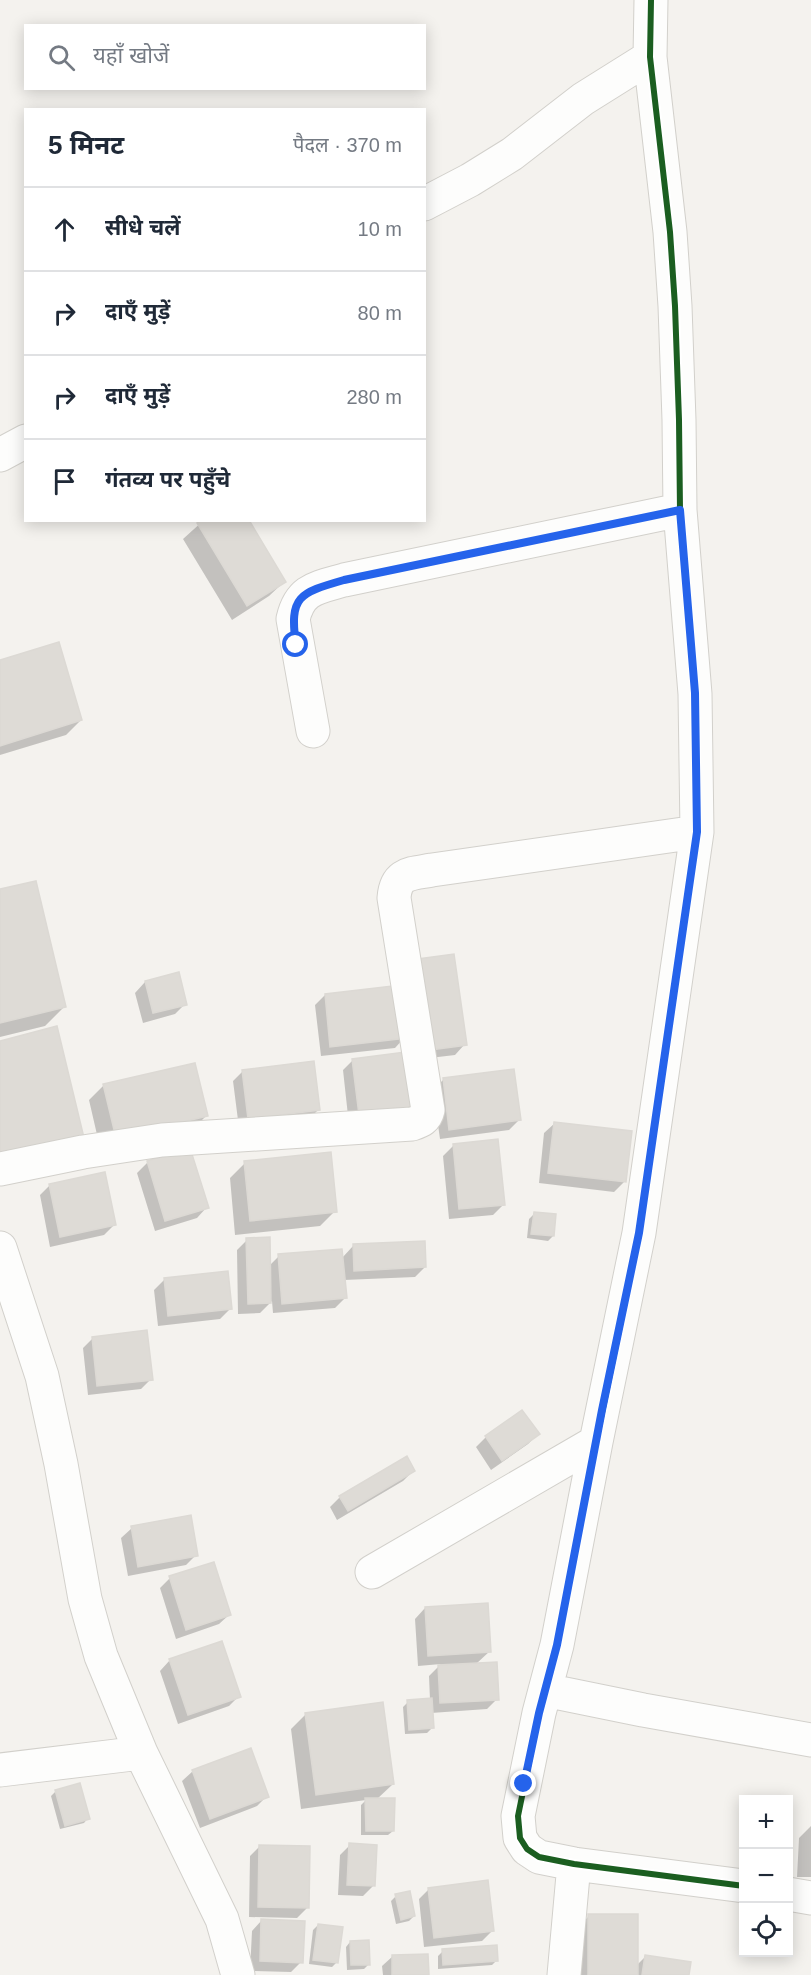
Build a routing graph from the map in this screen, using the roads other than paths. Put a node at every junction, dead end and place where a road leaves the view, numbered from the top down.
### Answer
1 (651, 0) edge
2 (650, 57) junction
3 (426, 203) edge
4 (24, 442) edge
5 (0, 455) edge
6 (680, 510) junction
7 (313, 730) dead end
8 (697, 832) junction
9 (0, 1169) edge
10 (0, 1248) edge
11 (596, 1442) junction
12 (372, 1572) dead end
13 (545, 1690) junction
14 (811, 1740) edge
15 (141, 1753) junction
16 (0, 1770) edge
17 (574, 1864) junction
18 (739, 1885) edge
19 (793, 1895) edge
20 (811, 1898) edge
21 (238, 1975) edge
22 (564, 1975) edge

1 - 2 street
2 - 3 street
2 - 6 street
4 - 5 street
6 - 7 street
6 - 8 street
8 - 9 street
8 - 11 street
10 - 15 street
11 - 12 street
11 - 13 street
13 - 14 street
13 - 17 street
15 - 16 street
15 - 21 street
17 - 18 street
17 - 22 street
19 - 20 street

